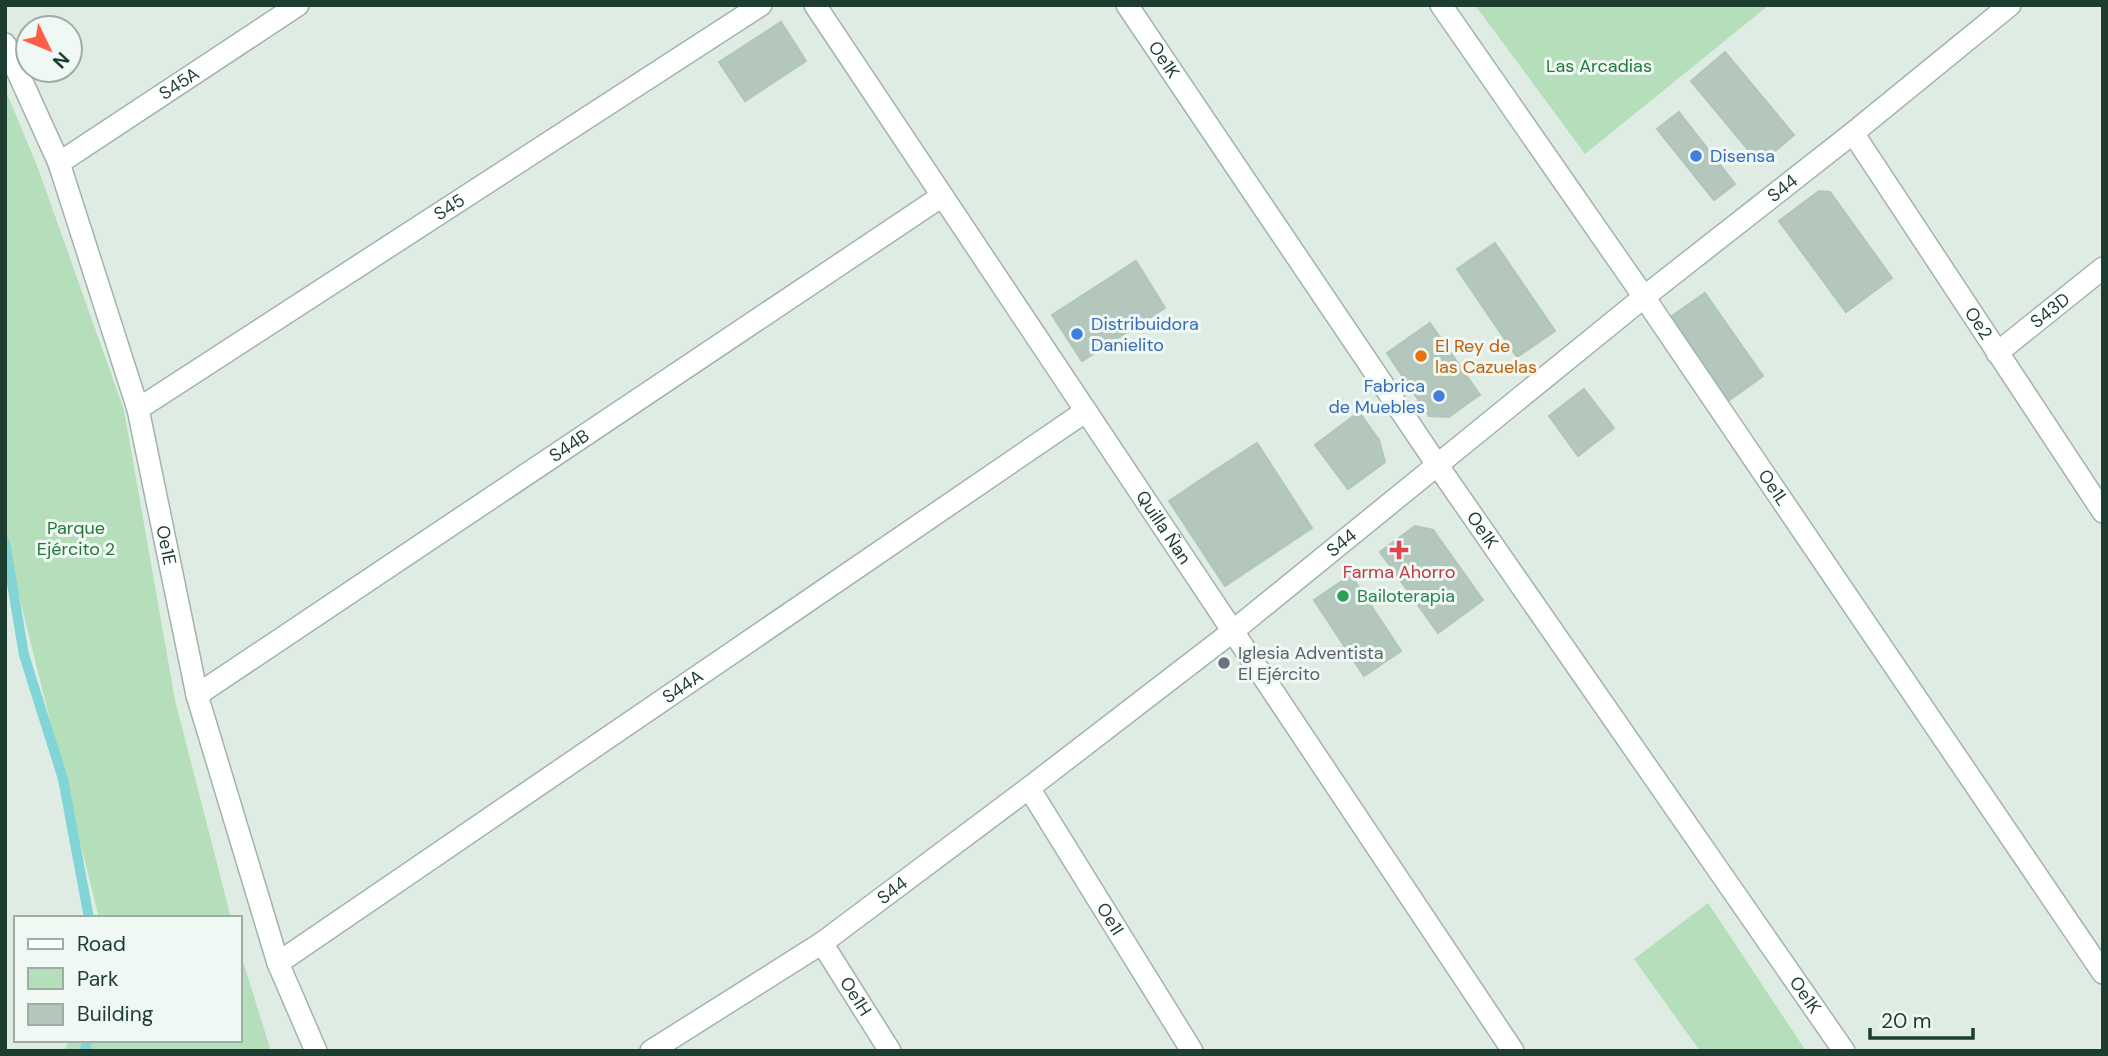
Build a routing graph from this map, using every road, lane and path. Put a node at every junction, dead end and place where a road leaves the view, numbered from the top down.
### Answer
1 (298, 5) edge
2 (761, 5) edge
3 (815, 5) edge
4 (1127, 5) edge
5 (1441, 5) edge
6 (2010, 5) edge
7 (5, 44) edge
8 (1853, 133) junction
9 (58, 163) junction
10 (942, 196) junction
11 (2103, 268) edge
12 (1644, 297) junction
13 (1997, 353) junction
14 (138, 409) junction
15 (1086, 411) junction
16 (1438, 466) junction
17 (2103, 512) edge
18 (1233, 631) junction
19 (197, 695) junction
20 (1029, 788) junction
21 (822, 943) junction
22 (278, 963) junction
23 (2103, 973) edge
24 (316, 1051) edge
25 (651, 1051) edge
26 (890, 1051) edge
27 (1192, 1051) edge
28 (1513, 1051) edge
29 (1844, 1051) edge

1 - 9 street, S45A
2 - 14 street, S45
3 - 10 street, Quilla Ñan
4 - 16 street, Oe1K
5 - 12 street, Oe1L
6 - 8 street, S44
7 - 9 street, Oe1E
8 - 12 street, S44
8 - 13 street, Oe2
9 - 14 street, Oe1E
10 - 15 street, Quilla Ñan
10 - 19 street, S44B
11 - 13 street, S43D
12 - 16 street, S44
12 - 23 street, Oe1L
13 - 17 street, Oe2
14 - 19 street, Oe1E
15 - 18 street, Quilla Ñan
15 - 22 street, S44A
16 - 18 street, S44
16 - 29 street, Oe1K
18 - 20 street, S44
18 - 28 street, Quilla Ñan
19 - 22 street, Oe1E
20 - 21 street, S44
20 - 27 street, Oe1I
21 - 25 street, S44
21 - 26 street, Oe1H
22 - 24 street, Oe1E

